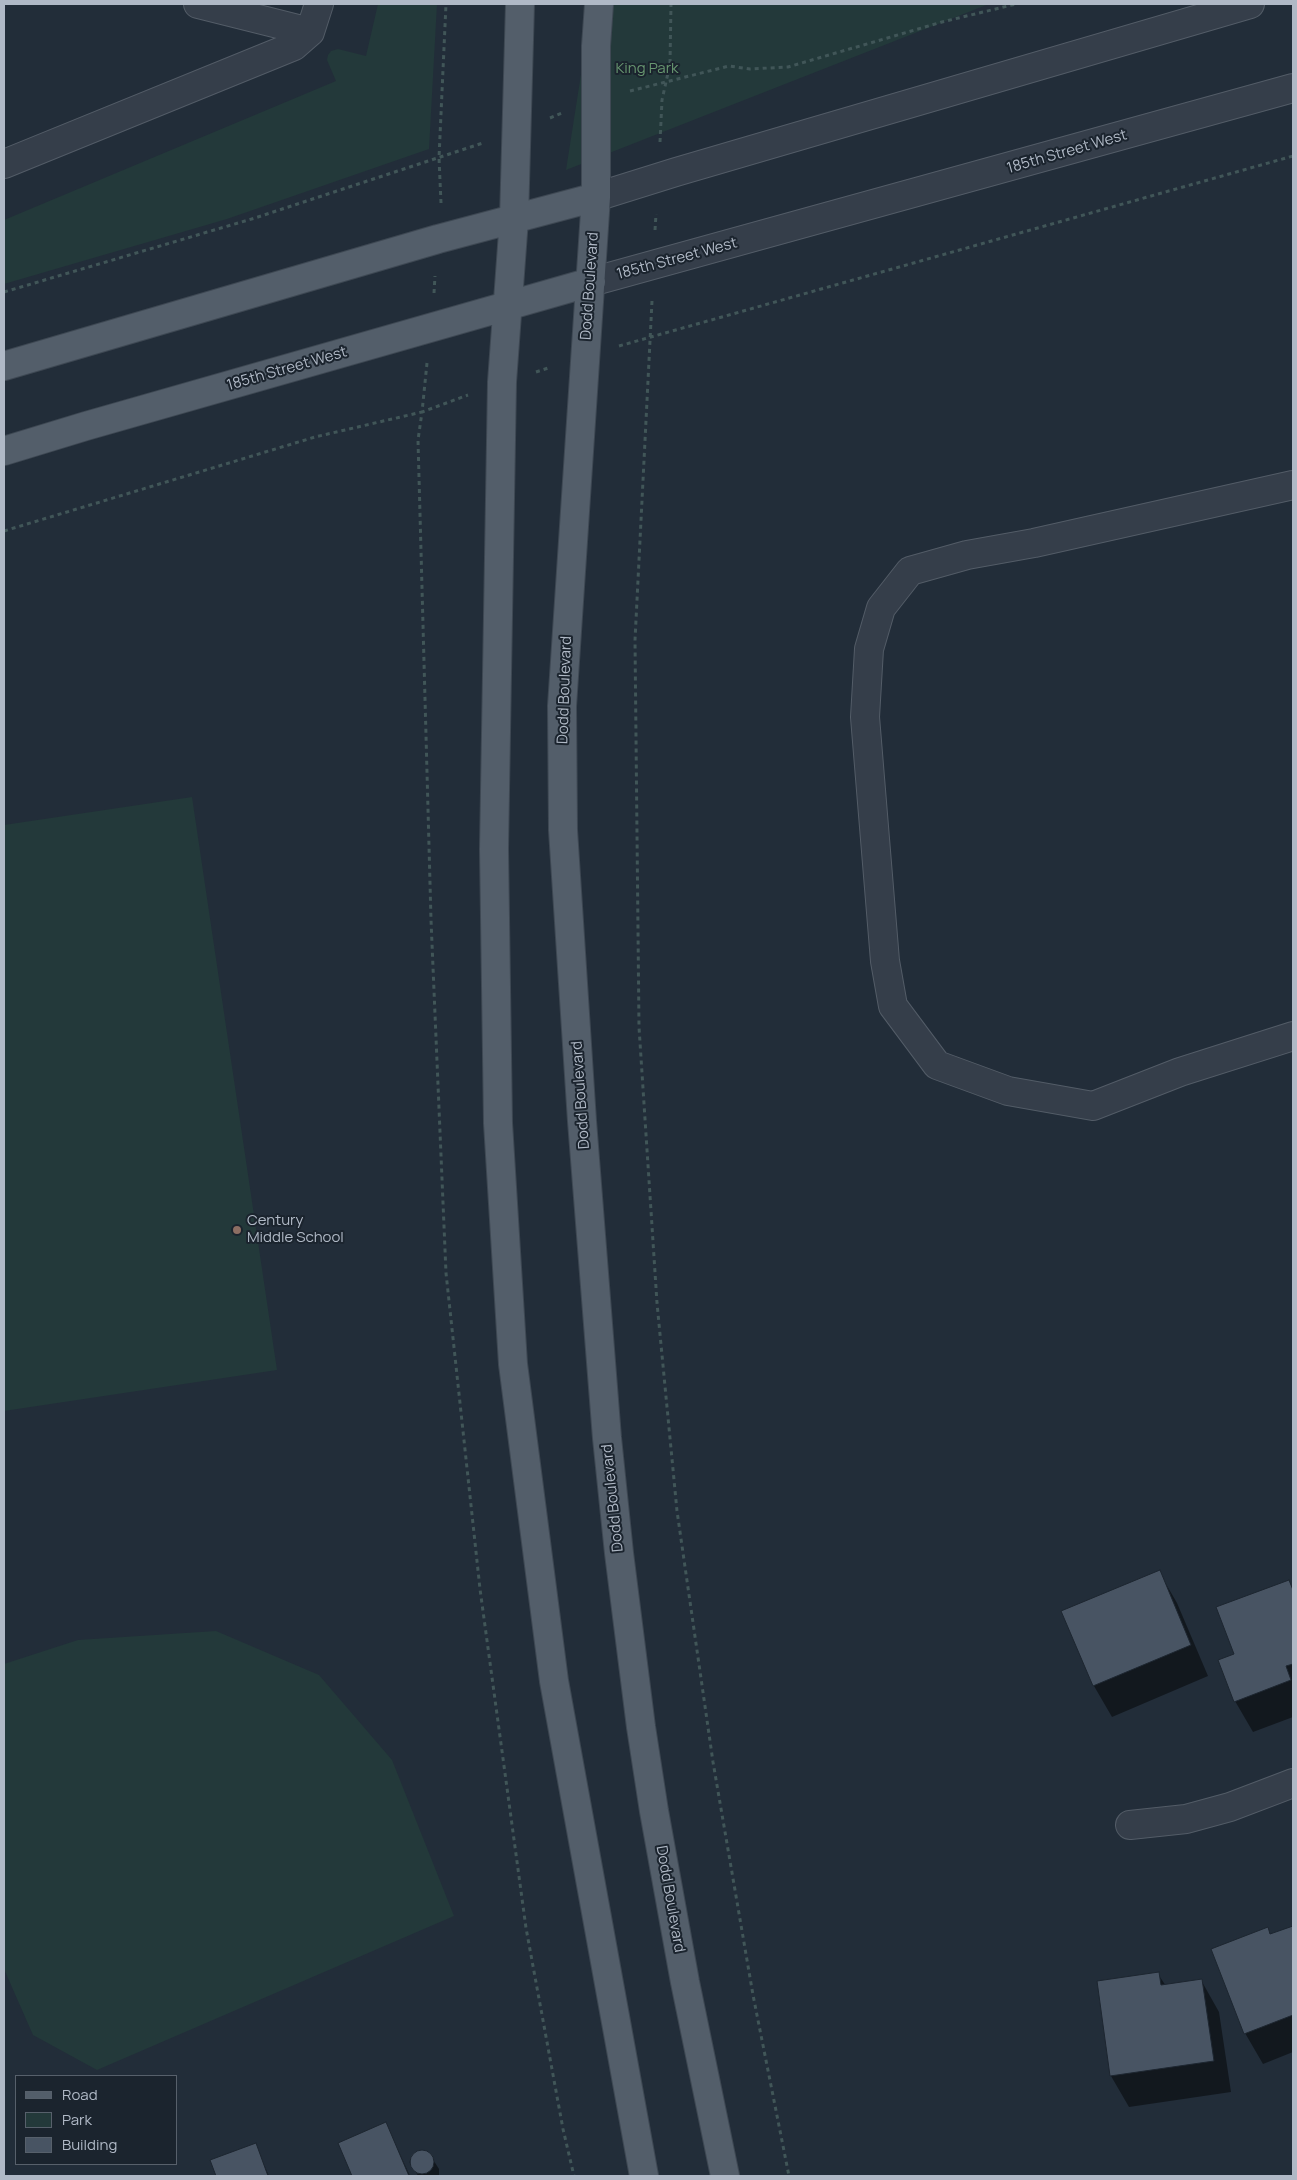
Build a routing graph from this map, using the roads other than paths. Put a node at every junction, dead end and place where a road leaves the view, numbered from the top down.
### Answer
1 (198, 4) edge
2 (319, 4) edge
3 (520, 4) edge
4 (598, 4) edge
5 (1250, 4) edge
6 (310, 32) junction
7 (1293, 88) edge
8 (4, 164) edge
9 (596, 197) junction
10 (514, 219) junction
11 (591, 282) junction
12 (509, 305) junction
13 (4, 366) edge
14 (4, 451) edge
15 (1293, 484) edge
16 (1293, 1036) edge
17 (1293, 1783) edge
18 (1130, 1824) dead end
19 (644, 2176) edge
20 (725, 2176) edge

1 - 6 street
2 - 6 street
3 - 10 main road
4 - 9 main road, Dodd Boulevard
5 - 9 street
6 - 8 street
7 - 11 street, 185th Street West
9 - 10 main road
9 - 11 main road, Dodd Boulevard
10 - 12 main road
10 - 13 main road
11 - 12 main road, 185th Street West
11 - 20 main road, Dodd Boulevard
12 - 14 main road, 185th Street West
12 - 19 main road
15 - 16 street
17 - 18 street

